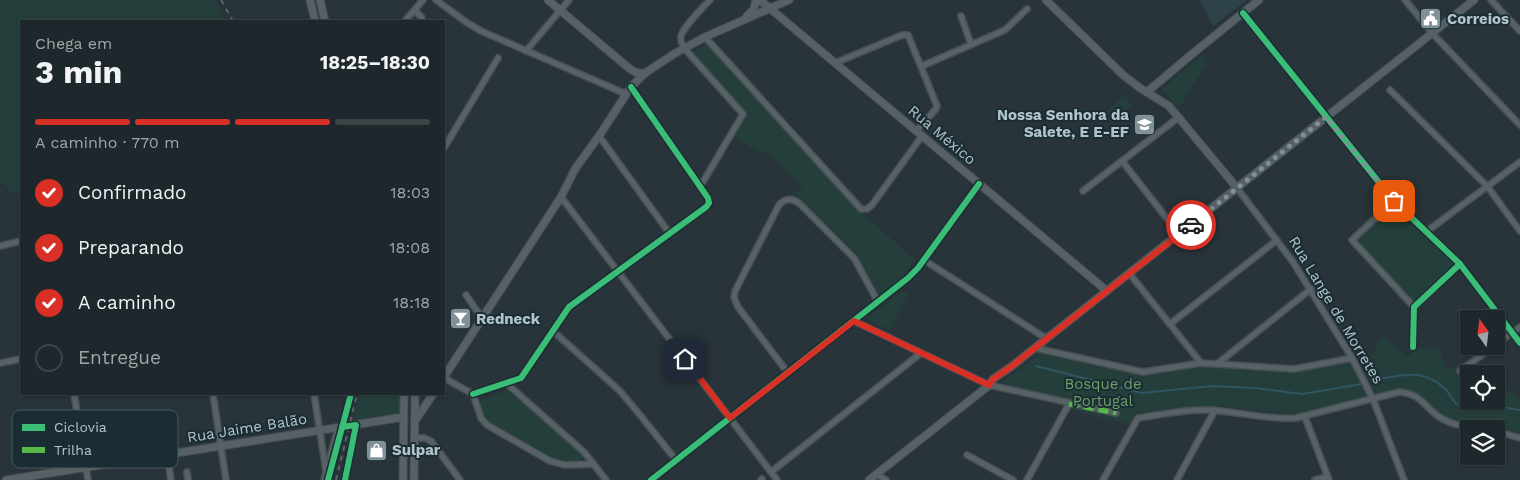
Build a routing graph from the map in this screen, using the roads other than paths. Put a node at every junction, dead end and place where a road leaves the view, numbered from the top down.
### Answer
1 (310, 0) edge
2 (320, 0) edge
3 (423, 0) edge
4 (436, 0) edge
5 (548, 0) edge
6 (569, 0) edge
7 (710, 0) edge
8 (756, 0) edge
9 (760, 0) edge
10 (789, 0) edge
11 (1046, 0) edge
12 (1259, 0) edge
13 (1405, 0) edge
14 (1474, 0) edge
15 (1491, 0) edge
16 (770, 8) junction
17 (1027, 9) dead end
18 (414, 10) junction
19 (560, 10) junction
20 (1243, 13) junction
21 (961, 16) dead end
22 (315, 20) edge
23 (325, 20) edge
24 (406, 20) edge
25 (421, 20) edge
26 (743, 20) junction
27 (1520, 31) edge
28 (1432, 34) junction
29 (705, 37) junction
30 (971, 44) junction
31 (684, 48) junction
32 (526, 51) junction
33 (498, 58) dead end
34 (835, 63) junction
35 (922, 66) junction
36 (630, 69) junction
37 (645, 73) junction
38 (631, 87) junction
39 (1390, 90) dead end
40 (1147, 92) junction
41 (626, 94) junction
42 (1179, 117) junction
43 (1326, 117) junction
44 (1520, 125) edge
45 (919, 134) junction
46 (599, 136) junction
47 (445, 146) edge
48 (1122, 161) junction
49 (1520, 162) edge
50 (979, 184) junction
51 (1488, 186) junction
52 (700, 187) junction
53 (1237, 188) junction
54 (1083, 191) dead end
55 (560, 197) junction
56 (1394, 201) junction
57 (1520, 231) edge
58 (1426, 232) junction
59 (670, 234) junction
60 (1179, 234) junction
61 (1277, 240) junction
62 (20, 242) edge
63 (0, 246) edge
64 (924, 260) junction
65 (1460, 264) junction
66 (618, 271) junction
67 (1129, 274) junction
68 (1311, 289) junction
69 (1107, 291) junction
70 (466, 295) dead end
71 (878, 302) junction
72 (1414, 307) junction
73 (482, 318) junction
74 (854, 321) junction
75 (1170, 324) junction
76 (1520, 327) edge
77 (553, 331) junction
78 (1512, 333) junction
79 (1505, 338) edge
80 (1047, 339) junction
81 (1520, 343) edge
82 (1413, 347) dead end
83 (1035, 348) junction
84 (921, 352) junction
85 (1482, 355) edge
86 (1352, 358) junction
87 (20, 359) edge
88 (0, 362) edge
89 (1201, 363) junction
90 (1216, 364) junction
91 (1468, 365) edge
92 (788, 373) junction
93 (445, 376) edge
94 (445, 379) edge
95 (506, 383) junction
96 (989, 385) junction
97 (473, 394) junction
98 (74, 395) edge
99 (213, 395) edge
100 (314, 395) edge
101 (404, 395) edge
102 (415, 395) edge
103 (432, 395) edge
104 (1373, 399) junction
105 (1069, 404) junction
106 (77, 410) edge
107 (1215, 410) junction
108 (1116, 413) dead end
109 (404, 417) junction
110 (1305, 417) junction
111 (730, 418) junction
112 (414, 422) junction
113 (356, 425) junction
114 (1460, 426) edge
115 (338, 428) junction
116 (320, 431) junction
117 (1505, 434) edge
118 (415, 438) junction
119 (1520, 438) edge
120 (221, 446) junction
121 (178, 453) edge
122 (967, 455) dead end
123 (676, 460) junction
124 (594, 464) junction
125 (80, 468) edge
126 (403, 468) junction
127 (326, 471) junction
128 (186, 472) dead end
129 (414, 472) junction
130 (771, 472) junction
131 (876, 474) junction
132 (1328, 478) edge
133 (6, 480) edge
134 (188, 480) edge
135 (226, 480) edge
136 (324, 480) edge
137 (344, 480) edge
138 (403, 480) edge
139 (414, 480) edge
140 (460, 480) edge
141 (606, 480) edge
142 (651, 480) edge
143 (777, 480) edge
144 (869, 480) edge
145 (886, 480) edge
146 (1013, 480) edge
147 (1027, 480) edge
148 (1103, 480) edge
149 (1177, 480) edge
150 (1315, 480) edge
151 (1404, 480) edge

1 - 22 main road
2 - 23 main road
3 - 18 street
4 - 32 street
5 - 19 main road
6 - 19 street
7 - 31 street
8 - 26 main road
9 - 16 main road, Rua México
10 - 16 main road
11 - 40 main road, Rua Lange de Morretes
12 - 20 main road
13 - 28 street
14 - 28 main road
15 - 27 street
16 - 26 main road
16 - 34 main road, Rua México
17 - 30 street
18 - 24 street
18 - 25 street
19 - 32 street
19 - 36 main road
20 - 40 main road
20 - 43 street
21 - 30 street
26 - 29 main road
28 - 43 main road
28 - 44 street
29 - 31 main road
29 - 45 street
30 - 35 street
31 - 37 main road
31 - 52 street
32 - 41 street
33 - 47 street
34 - 35 street
34 - 45 main road, Rua México
35 - 45 street
36 - 37 main road
36 - 38 main road
37 - 38 main road
38 - 41 main road
38 - 52 street
39 - 51 street
40 - 42 main road, Rua Lange de Morretes
41 - 46 main road
42 - 48 street
42 - 53 main road, Rua Lange de Morretes
43 - 53 main road
43 - 56 street
45 - 50 main road, Rua México
46 - 55 main road
46 - 59 street
48 - 54 street
48 - 60 street
49 - 51 street
50 - 64 street
50 - 69 main road, Rua México
51 - 57 street
51 - 58 street
52 - 59 street
53 - 60 main road
53 - 61 street, Rua Lange de Morretes
55 - 66 street
55 - 73 main road
56 - 58 street
56 - 72 street
58 - 65 street
59 - 66 street
60 - 67 main road
61 - 68 street, Rua Lange de Morretes
61 - 75 street
62 - 63 street
64 - 71 street
64 - 80 street
65 - 72 street
65 - 78 street
66 - 77 street
66 - 111 street
67 - 69 main road
67 - 75 street
68 - 86 street, Rua Lange de Morretes
68 - 90 street
69 - 80 main road
70 - 73 street
71 - 74 street
71 - 92 street
72 - 82 street
73 - 93 main road
74 - 84 street
74 - 92 street
75 - 89 street
76 - 78 street
77 - 95 street
77 - 123 street
78 - 79 street
78 - 81 street
80 - 83 main road
83 - 89 street
83 - 96 main road
84 - 96 street
84 - 130 street
85 - 91 street
86 - 90 street
86 - 104 street, Rua Lange de Morretes
87 - 88 street
89 - 90 street
92 - 111 street
94 - 97 street
95 - 97 street
95 - 124 street
96 - 105 street
96 - 131 main road
97 - 124 street
98 - 106 street
99 - 120 street
100 - 116 street
101 - 109 main road
102 - 112 main road
103 - 112 main road
104 - 110 street
104 - 114 street
104 - 151 street, Rua Lange de Morretes
105 - 108 street
105 - 147 street
107 - 110 street
107 - 148 street
107 - 149 street
109 - 113 main road, Rua Jaime Balão
109 - 126 main road
110 - 132 street
111 - 123 street
111 - 130 street
112 - 118 main road
113 - 115 main road, Rua Jaime Balão
113 - 137 street
115 - 116 main road, Rua Jaime Balão
115 - 127 street
116 - 120 main road, Rua Jaime Balão
116 - 127 street
117 - 119 street
118 - 129 main road
118 - 140 street
120 - 121 main road, Rua Jaime Balão
120 - 135 street
122 - 146 street
123 - 142 street
124 - 141 street
125 - 133 main road, Rua Jaime Balão
126 - 129 main road
126 - 138 main road
127 - 136 street
128 - 134 street
129 - 139 main road
130 - 143 street
131 - 144 main road
131 - 145 street
132 - 150 street

